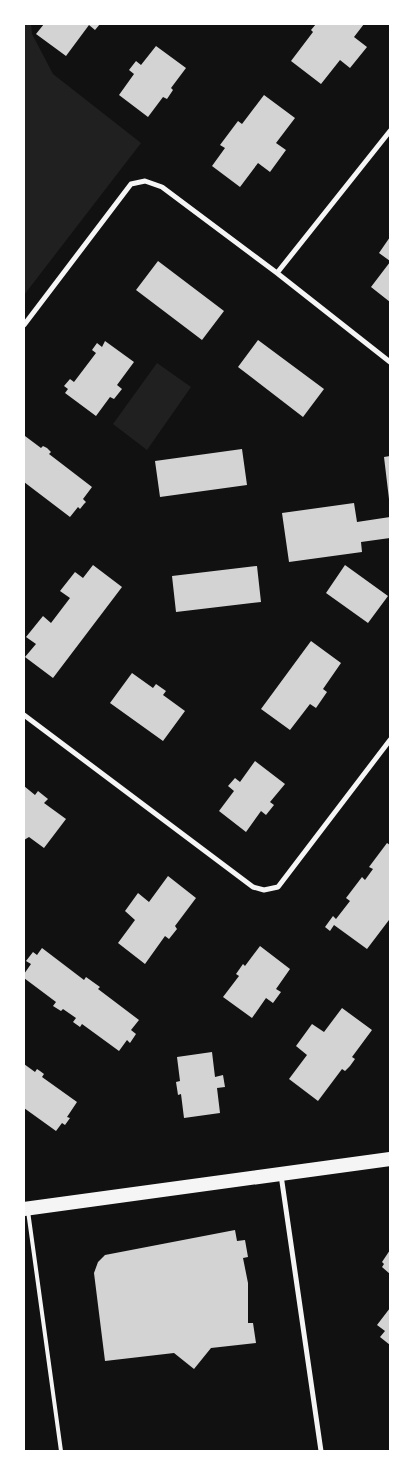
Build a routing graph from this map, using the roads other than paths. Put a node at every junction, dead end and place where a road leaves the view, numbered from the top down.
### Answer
1 (390, 132) edge
2 (277, 273) junction
3 (24, 325) edge
4 (390, 362) edge
5 (24, 715) edge
6 (390, 740) edge
7 (390, 1159) edge
8 (281, 1174) junction
9 (26, 1209) edge
10 (61, 1451) edge
11 (322, 1451) edge

1 - 2 street
2 - 3 street
2 - 4 street
5 - 6 street
7 - 8 highway
8 - 9 highway
8 - 11 street
9 - 10 lane

